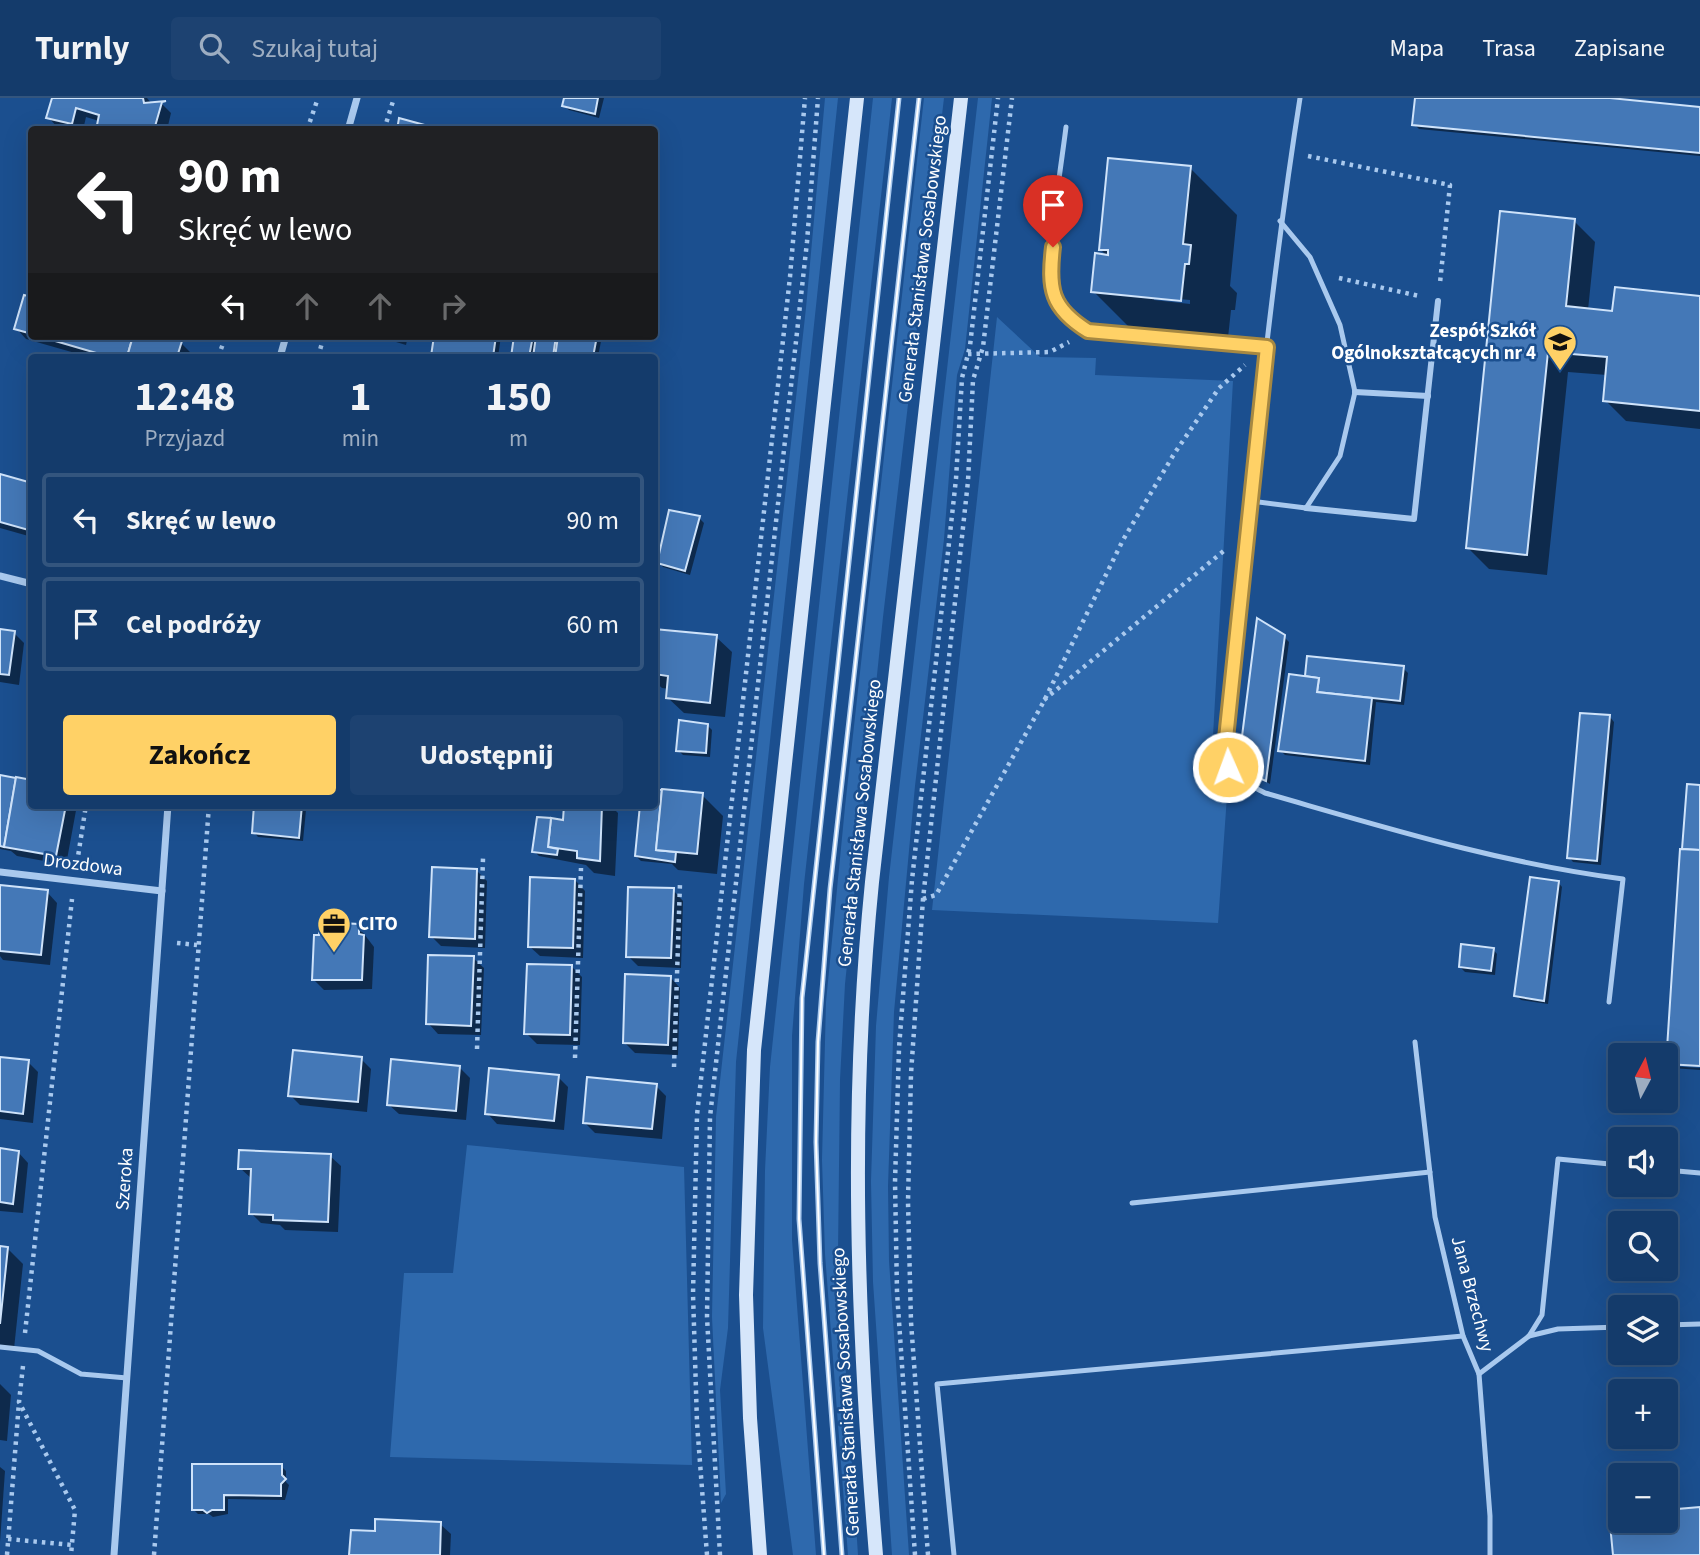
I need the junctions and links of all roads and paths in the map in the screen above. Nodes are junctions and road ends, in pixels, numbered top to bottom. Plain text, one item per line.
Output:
1 (318, 98) edge
2 (357, 98) edge
3 (394, 98) edge
4 (805, 98) edge
5 (818, 98) edge
6 (857, 98) edge
7 (899, 98) edge
8 (919, 98) edge
9 (961, 98) edge
10 (998, 98) edge
11 (1012, 98) edge
12 (1300, 98) edge
13 (308, 126) edge
14 (349, 126) edge
15 (385, 126) edge
16 (1066, 127) dead end
17 (1302, 155) dead end
18 (1280, 221) junction
19 (1336, 277) dead end
20 (1438, 301) junction
21 (1088, 331) junction
22 (1267, 347) junction
23 (968, 354) junction
24 (981, 355) junction
25 (1355, 392) junction
26 (1428, 396) junction
27 (1251, 501) junction
28 (1306, 508) junction
29 (1246, 534) junction
30 (0, 576) edge
31 (28, 583) edge
32 (1044, 701) junction
33 (85, 809) edge
34 (168, 809) edge
35 (209, 809) edge
36 (483, 859) dead end
37 (581, 868) dead end
38 (0, 872) edge
39 (74, 879) junction
40 (680, 883) dead end
41 (162, 891) junction
42 (72, 897) junction
43 (86, 898) dead end
44 (923, 899) junction
45 (158, 942) junction
46 (197, 945) junction
47 (1609, 1002) dead end
48 (1415, 1042) dead end
49 (477, 1049) dead end
50 (575, 1058) dead end
51 (674, 1067) dead end
52 (1608, 1164) edge
53 (1678, 1171) edge
54 (1430, 1172) junction
55 (1700, 1173) edge
56 (1132, 1203) dead end
57 (1700, 1324) edge
58 (1678, 1325) edge
59 (1608, 1327) edge
60 (1463, 1336) junction
61 (1529, 1336) junction
62 (0, 1348) edge
63 (24, 1349) junction
64 (1479, 1374) junction
65 (127, 1378) junction
66 (19, 1402) junction
67 (8, 1539) junction
68 (72, 1545) junction
69 (7, 1555) edge
70 (71, 1555) edge
71 (114, 1555) edge
72 (154, 1555) edge
73 (707, 1555) edge
74 (720, 1555) edge
75 (760, 1555) edge
76 (824, 1555) edge
77 (842, 1555) edge
78 (876, 1555) edge
79 (915, 1555) edge
80 (928, 1555) edge
81 (954, 1555) edge
82 (1490, 1555) edge

1 - 13 path
2 - 14 street
3 - 15 path
4 - 73 path
5 - 74 path
6 - 75 main road
7 - 76 lane
8 - 77 lane
9 - 78 main road, Generała Stanisława Sosabowskiego
10 - 23 path
11 - 24 path
12 - 18 lane
16 - 21 lane
17 - 20 path
18 - 22 lane
18 - 25 lane
19 - 20 path
20 - 26 street
21 - 22 lane
21 - 24 path
22 - 27 lane
22 - 32 path
23 - 24 path
23 - 79 path
24 - 44 path
25 - 26 street
25 - 28 lane
26 - 28 street
27 - 28 lane
27 - 29 lane
29 - 32 path
29 - 47 lane
30 - 31 street
32 - 44 path
33 - 39 path
34 - 41 street, Szeroka
35 - 46 path
36 - 49 path
37 - 50 path
38 - 39 street, Drozdowa
39 - 41 street, Drozdowa
39 - 42 path
40 - 51 path
41 - 45 street, Szeroka
42 - 43 path
42 - 63 path
44 - 80 path
45 - 46 path
45 - 65 street, Szeroka
46 - 72 path
48 - 54 lane, Jana Brzechwy
52 - 61 lane
53 - 55 lane
54 - 56 lane
54 - 60 lane, Jana Brzechwy
57 - 58 lane
59 - 61 lane
60 - 64 lane, Jana Brzechwy
60 - 81 lane
61 - 64 lane
62 - 63 lane
63 - 65 lane
63 - 66 path
64 - 82 lane, Jana Brzechwy
65 - 71 street, Szeroka
66 - 67 path
66 - 68 path
67 - 68 path
67 - 69 path
68 - 70 path

